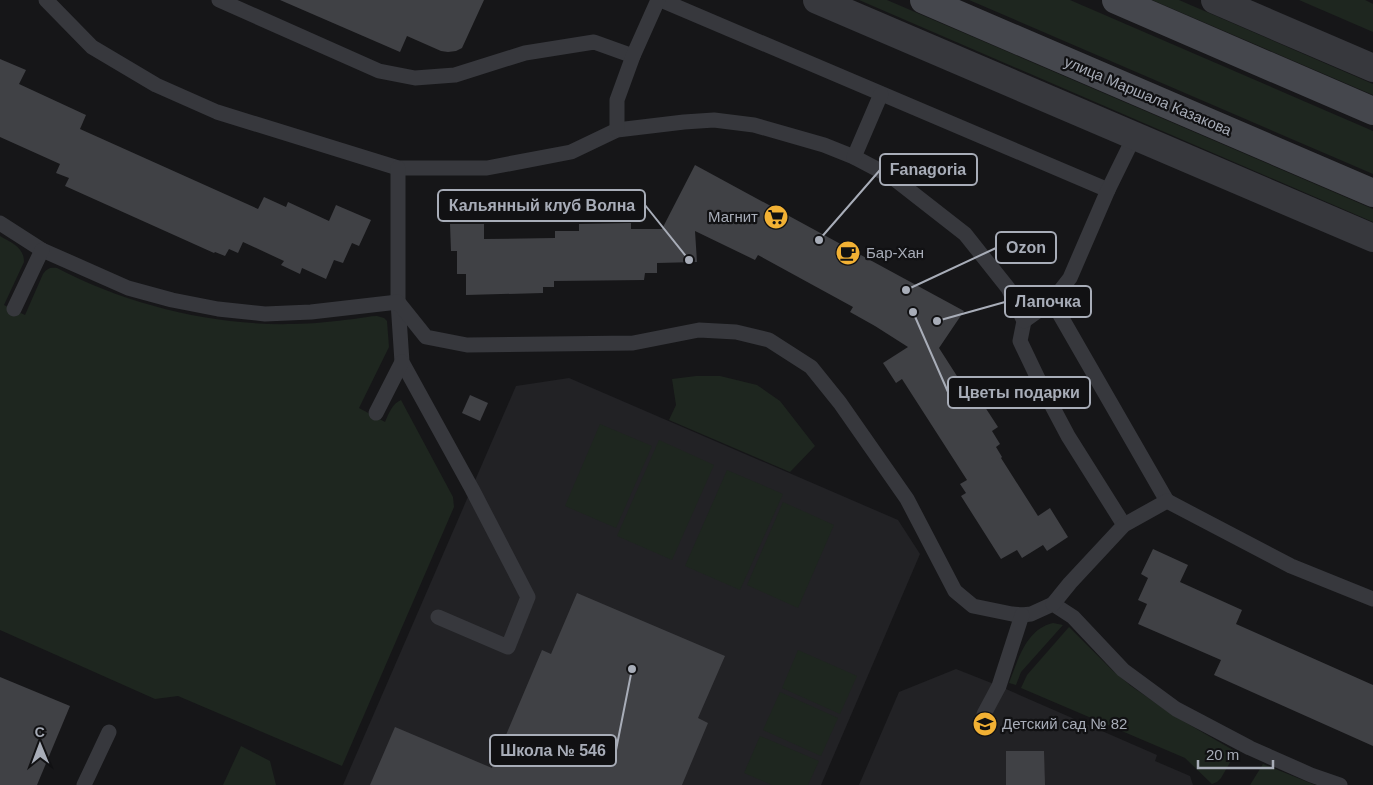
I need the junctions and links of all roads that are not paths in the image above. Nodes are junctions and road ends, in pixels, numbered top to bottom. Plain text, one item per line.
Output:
1 (46, 0) edge
2 (219, 0) edge
3 (660, 0) edge
4 (817, 0) edge
5 (924, 0) edge
6 (1116, 0) edge
7 (1215, 0) edge
8 (633, 56) junction
9 (1373, 68) edge
10 (881, 94) junction
11 (1373, 111) edge
12 (616, 130) junction
13 (1134, 137) junction
14 (854, 157) junction
15 (398, 168) junction
16 (1108, 190) junction
17 (1373, 193) edge
18 (0, 223) edge
19 (1373, 238) edge
20 (42, 250) junction
21 (1052, 301) junction
22 (398, 302) junction
23 (14, 309) dead end
24 (1024, 321) junction
25 (402, 362) junction
26 (376, 413) dead end
27 (1167, 501) junction
28 (1124, 525) junction
29 (1373, 599) edge
30 (1052, 604) junction
31 (1022, 615) junction
32 (438, 617) dead end
33 (985, 728) dead end
34 (108, 732) dead end
35 (84, 785) edge
36 (1340, 785) edge

1 - 15 lane
2 - 8 lane
3 - 8 lane
3 - 10 lane
4 - 13 street
5 - 17 main road, улица Маршала Казакова
6 - 11 main road
7 - 9 street
8 - 12 lane
10 - 14 lane
10 - 16 lane
12 - 14 lane
12 - 15 lane
13 - 16 lane
13 - 19 street
14 - 24 lane
15 - 22 lane
16 - 21 lane
18 - 20 lane
20 - 22 lane
20 - 23 lane
21 - 24 lane
21 - 27 lane
22 - 25 lane
22 - 31 lane
24 - 28 lane
25 - 26 lane
25 - 32 lane
27 - 28 lane
27 - 29 lane
28 - 30 lane
30 - 31 lane
30 - 36 lane
31 - 33 lane
34 - 35 lane

